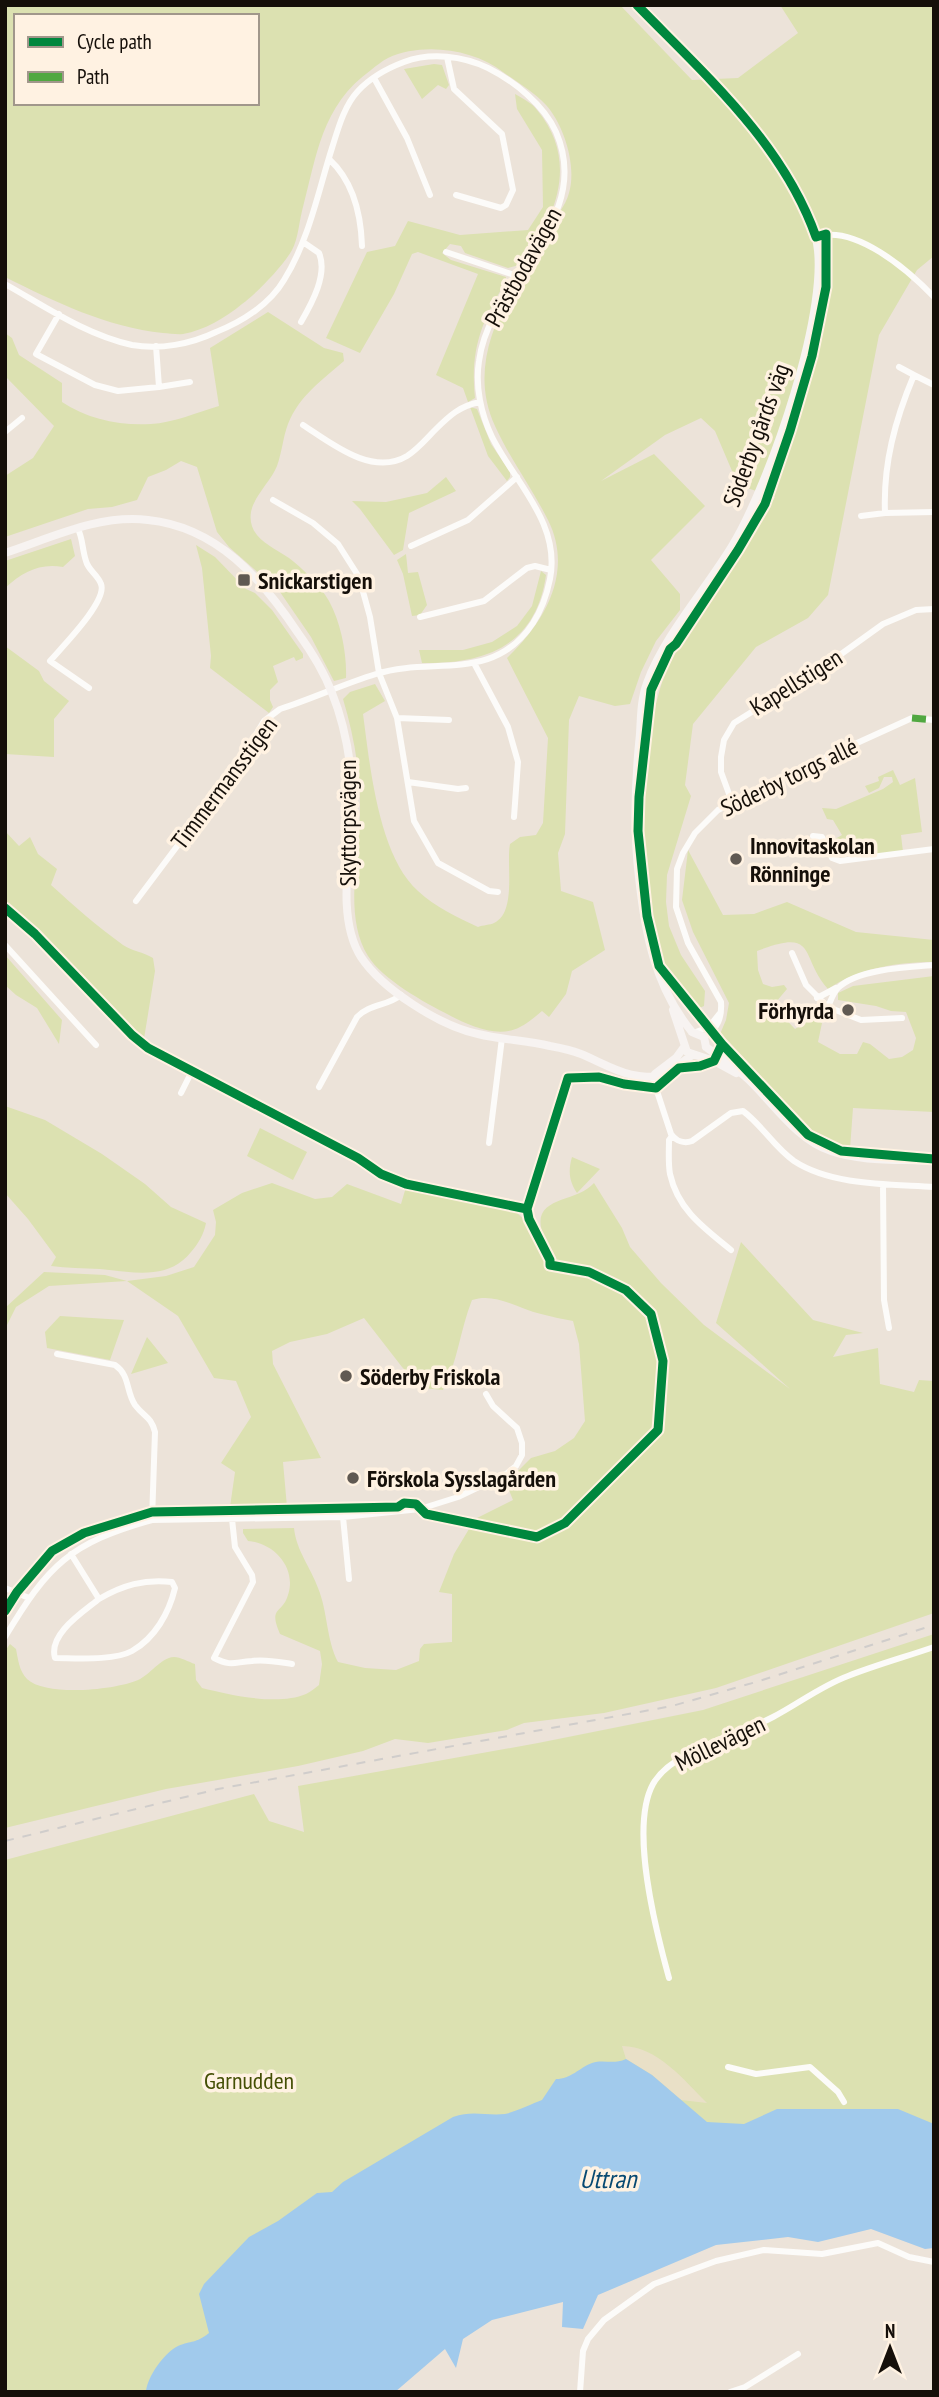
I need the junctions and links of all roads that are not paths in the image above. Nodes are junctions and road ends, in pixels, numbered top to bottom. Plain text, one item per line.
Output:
1 (637, 5) edge
2 (447, 57) junction
3 (373, 78) junction
4 (328, 159) junction
5 (430, 195) dead end
6 (456, 195) dead end
7 (816, 237) junction
8 (303, 242) junction
9 (362, 246) dead end
10 (446, 252) dead end
11 (517, 276) junction
12 (5, 284) edge
13 (934, 297) edge
14 (59, 314) junction
15 (301, 322) dead end
16 (156, 346) junction
17 (898, 367) dead end
18 (914, 375) junction
19 (190, 382) dead end
20 (934, 385) edge
21 (159, 387) junction
22 (481, 402) junction
23 (22, 418) dead end
24 (303, 425) dead end
25 (5, 432) edge
26 (517, 477) junction
27 (273, 500) dead end
28 (934, 512) edge
29 (885, 513) junction
30 (861, 516) dead end
31 (78, 528) junction
32 (411, 546) dead end
33 (5, 553) edge
34 (551, 570) junction
35 (934, 610) edge
36 (420, 617) dead end
37 (474, 663) junction
38 (379, 673) junction
39 (89, 688) dead end
40 (332, 691) junction
41 (397, 718) junction
42 (449, 720) dead end
43 (934, 720) edge
44 (408, 782) junction
45 (466, 788) dead end
46 (732, 802) junction
47 (514, 817) dead end
48 (813, 836) dead end
49 (934, 849) edge
50 (498, 892) dead end
51 (136, 901) dead end
52 (5, 945) edge
53 (792, 953) dead end
54 (934, 965) edge
55 (840, 986) junction
56 (667, 994) junction
57 (401, 995) junction
58 (817, 998) junction
59 (828, 1007) junction
60 (902, 1017) dead end
61 (698, 1034) junction
62 (502, 1038) junction
63 (96, 1045) dead end
64 (684, 1045) junction
65 (706, 1047) junction
66 (695, 1055) junction
67 (192, 1071) dead end
68 (652, 1076) junction
69 (750, 1080) junction
70 (319, 1087) dead end
71 (181, 1093) dead end
72 (672, 1136) junction
73 (489, 1143) dead end
74 (934, 1161) edge
75 (883, 1184) junction
76 (934, 1187) edge
77 (731, 1250) dead end
78 (889, 1328) dead end
79 (57, 1354) dead end
80 (486, 1394) dead end
81 (343, 1517) junction
82 (152, 1520) junction
83 (232, 1520) junction
84 (71, 1554) junction
85 (349, 1579) dead end
86 (5, 1588) edge
87 (29, 1598) junction
88 (99, 1599) junction
89 (5, 1637) edge
90 (934, 1647) edge
91 (292, 1664) dead end
92 (669, 1978) dead end
93 (728, 2067) dead end
94 (844, 2102) dead end
95 (934, 2262) edge
96 (798, 2354) dead end
97 (747, 2390) edge
98 (580, 2392) edge
99 (730, 2392) edge

1 - 7 main road, Söderby gårds väg
2 - 3 street, Prästbodavägen
2 - 6 street
2 - 11 street, Prästbodavägen
3 - 4 street, Prästbodavägen
3 - 5 street
4 - 8 street, Prästbodavägen
4 - 9 street
7 - 13 street
7 - 56 main road, Söderby gårds väg
8 - 15 street
8 - 16 street, Prästbodavägen
10 - 11 street
11 - 22 street, Prästbodavägen
12 - 14 street, Prästbodavägen
14 - 16 street, Prästbodavägen
14 - 21 street
16 - 21 street
17 - 18 street
18 - 20 street
18 - 29 street
19 - 21 street
22 - 24 street
22 - 26 street, Prästbodavägen
23 - 25 street
26 - 32 street
26 - 34 street, Prästbodavägen
27 - 38 street
28 - 29 street
29 - 30 street
31 - 33 main road, Skyttorpsvägen
31 - 39 street
31 - 40 main road, Skyttorpsvägen
34 - 36 street
34 - 37 street, Prästbodavägen
35 - 46 street, Kapellstigen
37 - 38 street, Prästbodavägen
37 - 47 street
38 - 40 street, Prästbodavägen
38 - 41 street
40 - 51 street, Timmermansstigen
40 - 57 main road, Skyttorpsvägen
41 - 42 street
41 - 44 street
43 - 46 street, Söderby torgs allé
44 - 45 street
44 - 50 street
46 - 61 street, Söderby torgs allé
48 - 49 street
52 - 63 street
53 - 58 street
54 - 55 street
55 - 58 street
55 - 59 street
56 - 61 main road, Söderby gårds väg
56 - 64 main road, Söderby gårds väg
57 - 62 main road, Skyttorpsvägen
57 - 70 street
58 - 59 street
59 - 60 street
61 - 64 main road
61 - 65 main road
62 - 68 main road, Skyttorpsvägen
62 - 73 street
64 - 66 main road
64 - 68 main road
65 - 66 main road
65 - 69 main road
66 - 68 main road
66 - 69 main road
67 - 71 street
68 - 72 street
69 - 74 main road
72 - 75 street
72 - 77 street
75 - 76 street
75 - 78 street
79 - 82 street
80 - 81 street
81 - 83 street
81 - 85 street
82 - 83 street
82 - 84 street
83 - 91 street
84 - 87 street
84 - 88 street
86 - 87 street
87 - 89 street
88 - 88 street
90 - 92 street, Möllevägen
93 - 94 street
95 - 98 street
96 - 97 street
97 - 99 street

